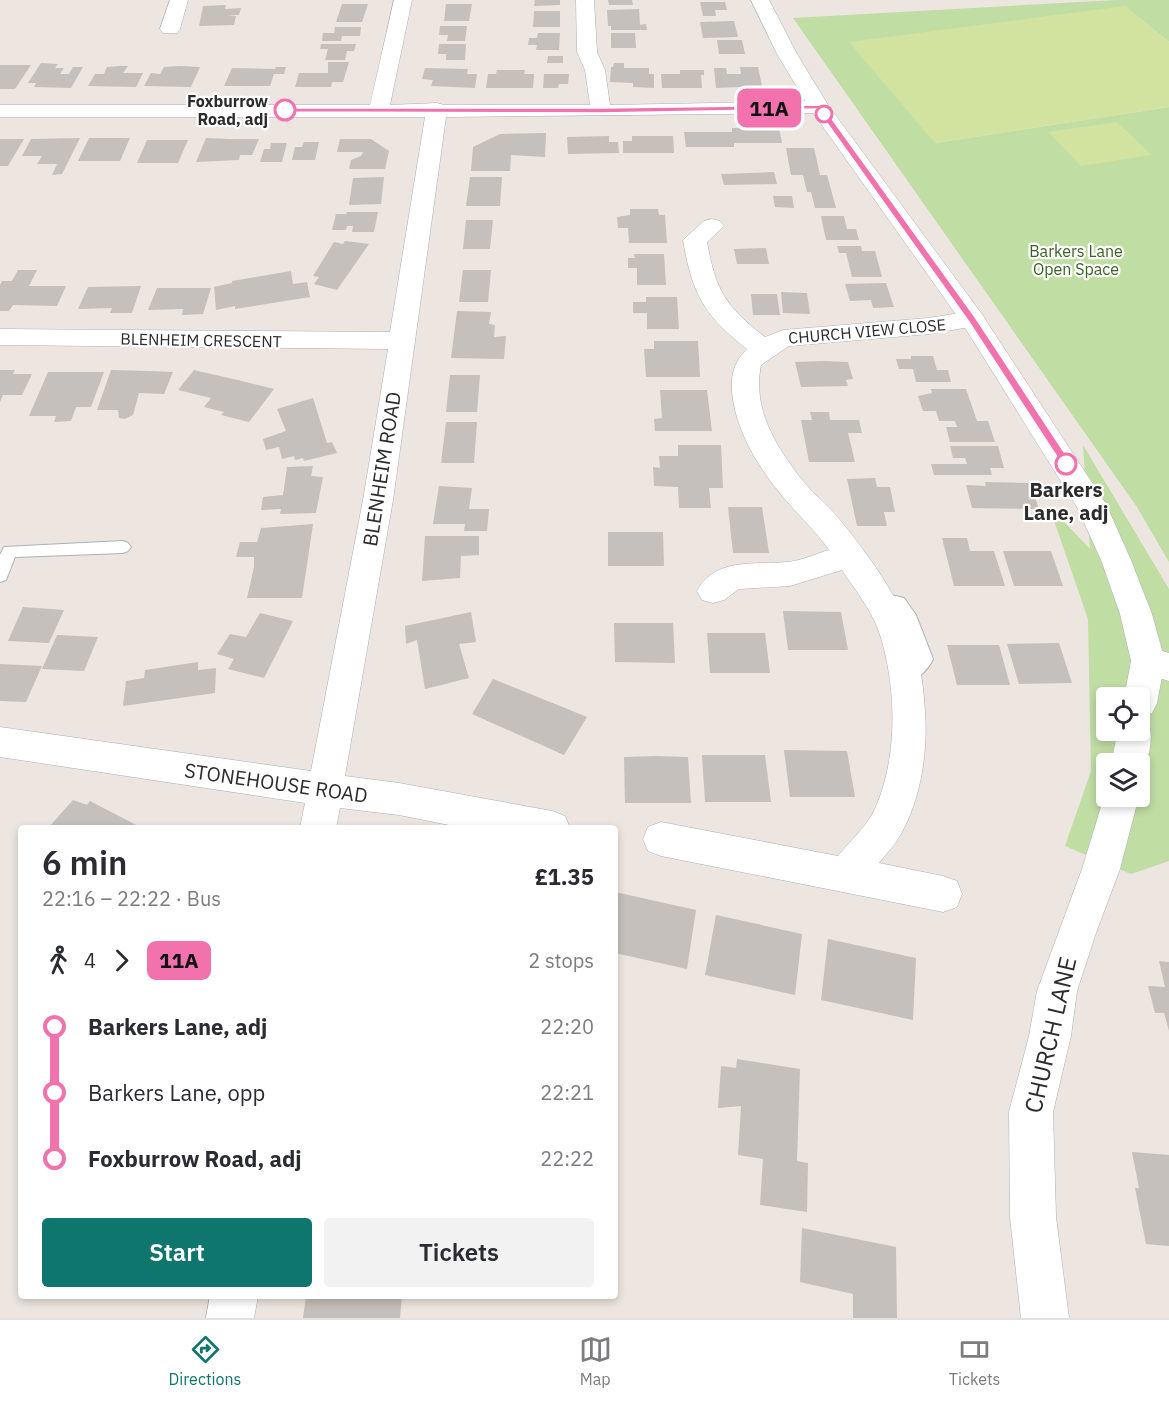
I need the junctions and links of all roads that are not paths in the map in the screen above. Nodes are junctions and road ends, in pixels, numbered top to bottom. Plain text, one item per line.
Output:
1 (179, 0) edge
2 (402, 0) edge
3 (585, 0) edge
4 (760, 0) edge
5 (170, 29) dead end
6 (819, 107) junction
7 (379, 109) junction
8 (437, 109) junction
9 (0, 111) edge
10 (601, 111) junction
11 (712, 226) dead end
12 (972, 320) junction
13 (0, 337) edge
14 (403, 341) junction
15 (764, 349) junction
16 (123, 547) dead end
17 (850, 556) junction
18 (0, 576) edge
19 (713, 591) dead end
20 (1158, 664) edge
21 (1147, 687) edge
22 (0, 742) edge
23 (325, 789) junction
24 (1118, 807) edge
25 (319, 825) edge
26 (536, 825) edge
27 (661, 839) dead end
28 (847, 874) junction
29 (943, 894) dead end
30 (233, 1299) edge
31 (230, 1318) edge
32 (1046, 1318) edge

1 - 5 street
2 - 7 street
3 - 10 street
4 - 6 street
6 - 10 street
6 - 12 street
7 - 8 street
7 - 9 street
8 - 10 street
8 - 14 street, BLENHEIM ROAD
11 - 15 street, CHURCH VIEW CLOSE
12 - 15 street, CHURCH VIEW CLOSE
12 - 20 street
13 - 14 street, BLENHEIM CRESCENT
14 - 23 street, BLENHEIM ROAD
15 - 17 street, CHURCH VIEW CLOSE
16 - 18 lane
17 - 19 street
17 - 28 street, CHURCH VIEW CLOSE
20 - 21 street
22 - 23 street, STONEHOUSE ROAD
23 - 25 street, BLENHEIM ROAD
23 - 26 street, STONEHOUSE ROAD
24 - 32 street, CHURCH LANE
27 - 28 street
28 - 29 street
30 - 31 street

